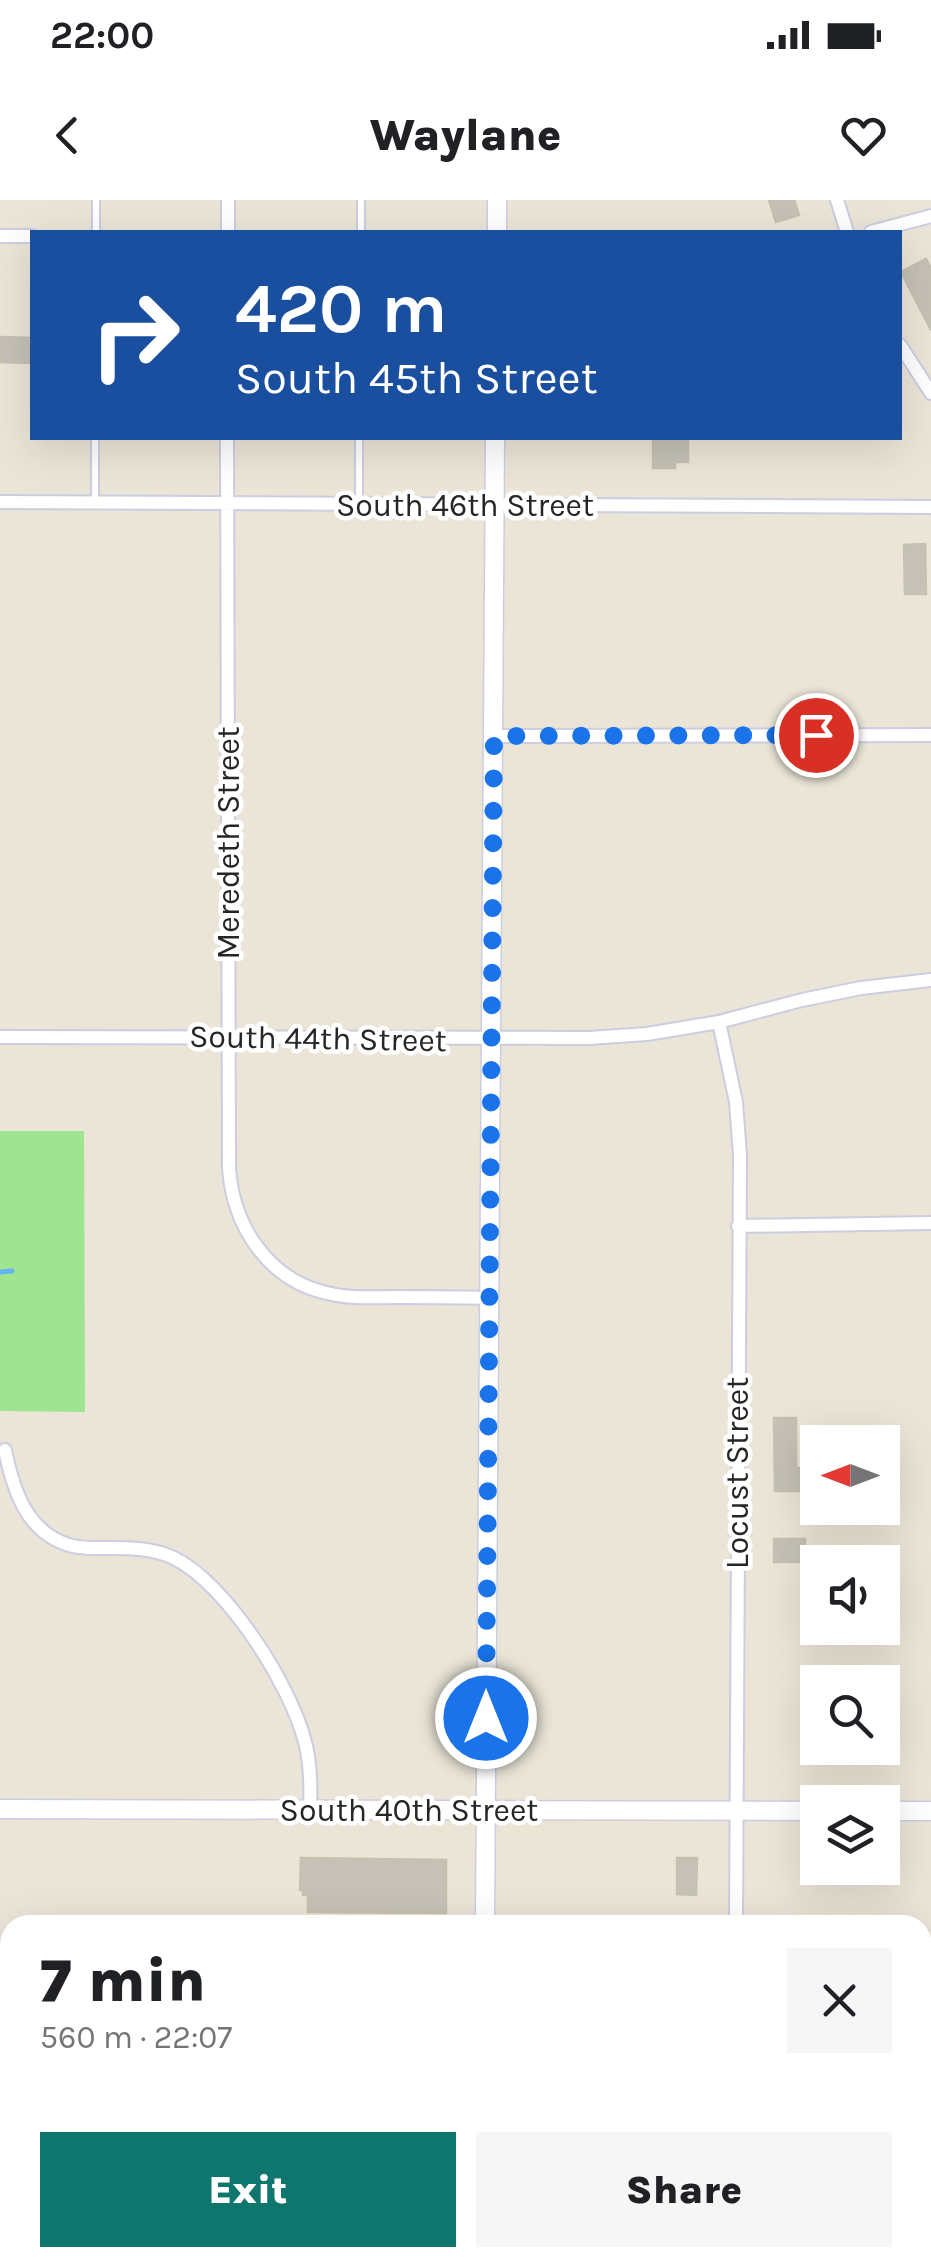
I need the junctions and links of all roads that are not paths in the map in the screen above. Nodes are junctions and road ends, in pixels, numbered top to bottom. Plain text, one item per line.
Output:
1 (96, 200) edge
2 (228, 200) edge
3 (361, 200) edge
4 (497, 200) edge
5 (837, 200) edge
6 (931, 216) edge
7 (96, 230) edge
8 (228, 230) edge
9 (360, 230) edge
10 (497, 230) edge
11 (846, 230) edge
12 (878, 230) edge
13 (0, 236) edge
14 (30, 236) edge
15 (902, 347) edge
16 (931, 393) edge
17 (95, 440) edge
18 (227, 440) edge
19 (360, 440) edge
20 (496, 440) edge
21 (0, 502) edge
22 (95, 502) junction
23 (226, 503) junction
24 (359, 504) junction
25 (495, 505) junction
26 (931, 508) edge
27 (931, 734) edge
28 (494, 736) junction
29 (931, 980) edge
30 (719, 1022) junction
31 (228, 1036) junction
32 (0, 1037) edge
33 (492, 1039) junction
34 (931, 1223) edge
35 (738, 1226) junction
36 (490, 1298) junction
37 (4, 1450) dead end
38 (0, 1809) edge
39 (310, 1810) junction
40 (736, 1810) junction
41 (486, 1811) junction
42 (800, 1811) edge
43 (900, 1811) edge
44 (931, 1811) edge
45 (485, 1915) edge
46 (736, 1915) edge

1 - 7 lane
2 - 8 street
3 - 9 lane
4 - 10 main road
5 - 11 street
6 - 12 street
13 - 14 street
15 - 16 street
17 - 22 lane
18 - 23 street, Meredeth Street
19 - 24 lane
20 - 25 main road
21 - 22 street, South 46th Street
22 - 23 street, South 46th Street
23 - 24 street, South 46th Street
23 - 31 street, Meredeth Street
24 - 25 street, South 46th Street
25 - 26 street, South 46th Street
25 - 28 main road
27 - 28 street
28 - 33 main road
29 - 30 street, South 44th Street
30 - 33 street, South 44th Street
30 - 35 street, Locust Street
31 - 32 street, South 44th Street
31 - 33 street, South 44th Street
31 - 36 street, Meredeth Street
33 - 36 main road
34 - 35 street
35 - 40 street, Locust Street
36 - 41 main road
37 - 39 street
38 - 39 main road, South 40th Street
39 - 41 main road, South 40th Street
40 - 41 main road, South 40th Street
40 - 42 main road, South 40th Street
40 - 46 street, Locust Street
41 - 45 main road
43 - 44 main road

